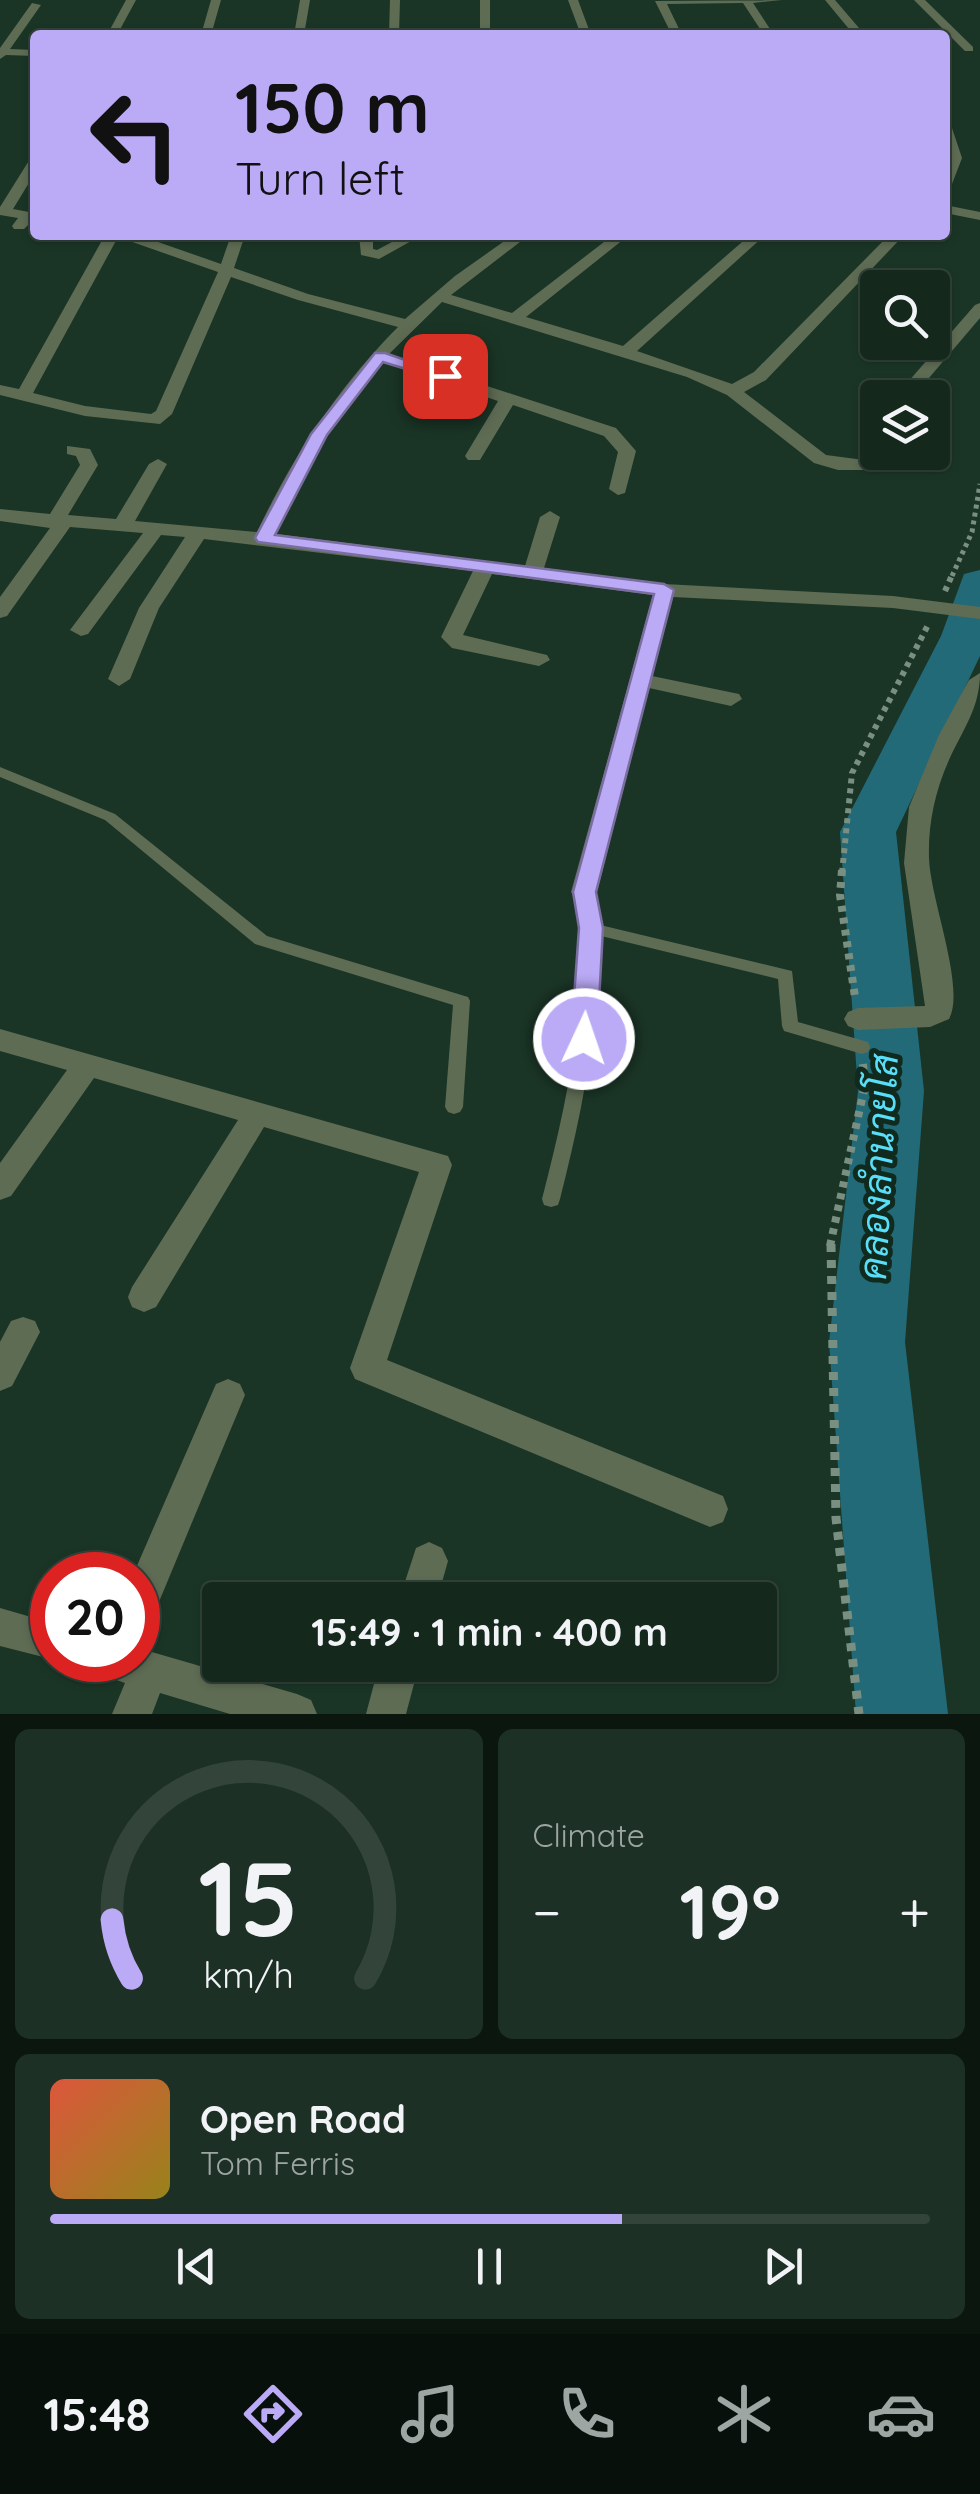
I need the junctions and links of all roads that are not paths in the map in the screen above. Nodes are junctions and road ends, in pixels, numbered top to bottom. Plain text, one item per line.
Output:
1 (131, 0) edge
2 (216, 0) edge
3 (305, 0) edge
4 (395, 0) edge
5 (484, 0) edge
6 (574, 0) edge
7 (660, 0) edge
8 (746, 0) edge
9 (777, 0) edge
10 (830, 0) edge
11 (918, 0) edge
12 (36, 5) dead end
13 (115, 30) edge
14 (207, 30) edge
15 (300, 30) edge
16 (394, 30) edge
17 (485, 30) edge
18 (584, 30) edge
19 (675, 30) edge
20 (765, 30) edge
21 (856, 30) edge
22 (949, 30) edge
23 (950, 31) edge
24 (972, 52) edge
25 (30, 53) edge
26 (1, 54) edge
27 (950, 140) edge
28 (30, 169) edge
29 (950, 172) edge
30 (0, 183) edge
31 (20, 184) junction
32 (950, 209) edge
33 (2, 210) edge
34 (980, 216) edge
35 (24, 225) edge
36 (109, 240) edge
37 (142, 240) edge
38 (174, 240) edge
39 (236, 240) edge
40 (366, 240) edge
41 (406, 240) edge
42 (515, 240) edge
43 (616, 240) edge
44 (752, 240) edge
45 (891, 240) edge
46 (229, 264) junction
47 (439, 296) junction
48 (980, 308) edge
49 (425, 310) junction
50 (515, 318) junction
51 (410, 325) junction
52 (626, 352) junction
53 (380, 356) junction
54 (918, 380) edge
55 (0, 390) edge
56 (733, 392) junction
57 (24, 395) junction
58 (509, 397) junction
59 (73, 450) dead end
60 (474, 456) dead end
61 (158, 464) dead end
62 (860, 466) edge
63 (618, 490) dead end
64 (0, 516) edge
65 (550, 517) dead end
66 (58, 523) junction
67 (120, 528) junction
68 (155, 530) junction
69 (198, 532) junction
70 (264, 538) junction
71 (485, 566) junction
72 (533, 573) junction
73 (664, 590) junction
74 (0, 612) edge
75 (980, 613) edge
76 (81, 630) dead end
77 (539, 660) dead end
78 (119, 679) dead end
79 (640, 680) junction
80 (980, 680) edge
81 (731, 700) dead end
82 (0, 772) edge
83 (584, 892) joint
84 (591, 928) junction
85 (861, 1018) road end
86 (0, 1040) edge
87 (862, 1048) road end
88 (87, 1065) junction
89 (454, 1107) dead end
90 (256, 1114) junction
91 (0, 1187) edge
92 (550, 1199) dead end
93 (144, 1297) dead end
94 (23, 1332) dead end
95 (0, 1375) edge
96 (228, 1396) dead end
97 (710, 1510) dead end
98 (160, 1556) edge
99 (429, 1560) dead end
100 (423, 1582) edge
101 (0, 1627) edge
102 (30, 1636) edge
103 (160, 1674) edge
104 (126, 1682) edge
105 (395, 1682) edge
106 (132, 1714) edge
107 (297, 1714) edge
108 (386, 1714) edge

1 - 13 street
2 - 14 street
3 - 15 street
4 - 16 street
5 - 17 street
6 - 18 street
7 - 8 street
7 - 19 street
8 - 9 street
8 - 20 street
10 - 21 street
11 - 22 street
12 - 26 street
23 - 24 street
25 - 26 street
27 - 29 street
28 - 31 street
30 - 31 street
31 - 33 street
32 - 34 street
33 - 35 street
36 - 57 street
37 - 46 street
38 - 46 street
39 - 46 street
40 - 41 street
42 - 47 street
43 - 50 street
44 - 52 street
45 - 56 street
46 - 49 street
46 - 51 street
46 - 57 street
47 - 49 street
47 - 50 street
48 - 54 street
49 - 51 street
50 - 52 street
51 - 53 street
52 - 56 street
53 - 58 street
53 - 70 street
55 - 57 street
56 - 62 street
58 - 60 street
58 - 63 street
59 - 66 street
61 - 67 street
64 - 66 street
65 - 72 street
66 - 67 street
66 - 74 street
67 - 68 street
68 - 69 street
68 - 76 street
69 - 70 street
69 - 78 street
70 - 71 street
71 - 72 street
71 - 77 street
72 - 73 street
73 - 75 street
73 - 79 street
79 - 81 street
79 - 83 street
80 - 85 street
82 - 89 lane
83 - 84 lane
84 - 87 lane
84 - 92 lane
86 - 88 street
88 - 90 street
88 - 91 street
90 - 93 street
90 - 97 street
94 - 95 street
96 - 98 street
99 - 100 street
101 - 102 street
103 - 107 street
104 - 106 street
105 - 108 street

